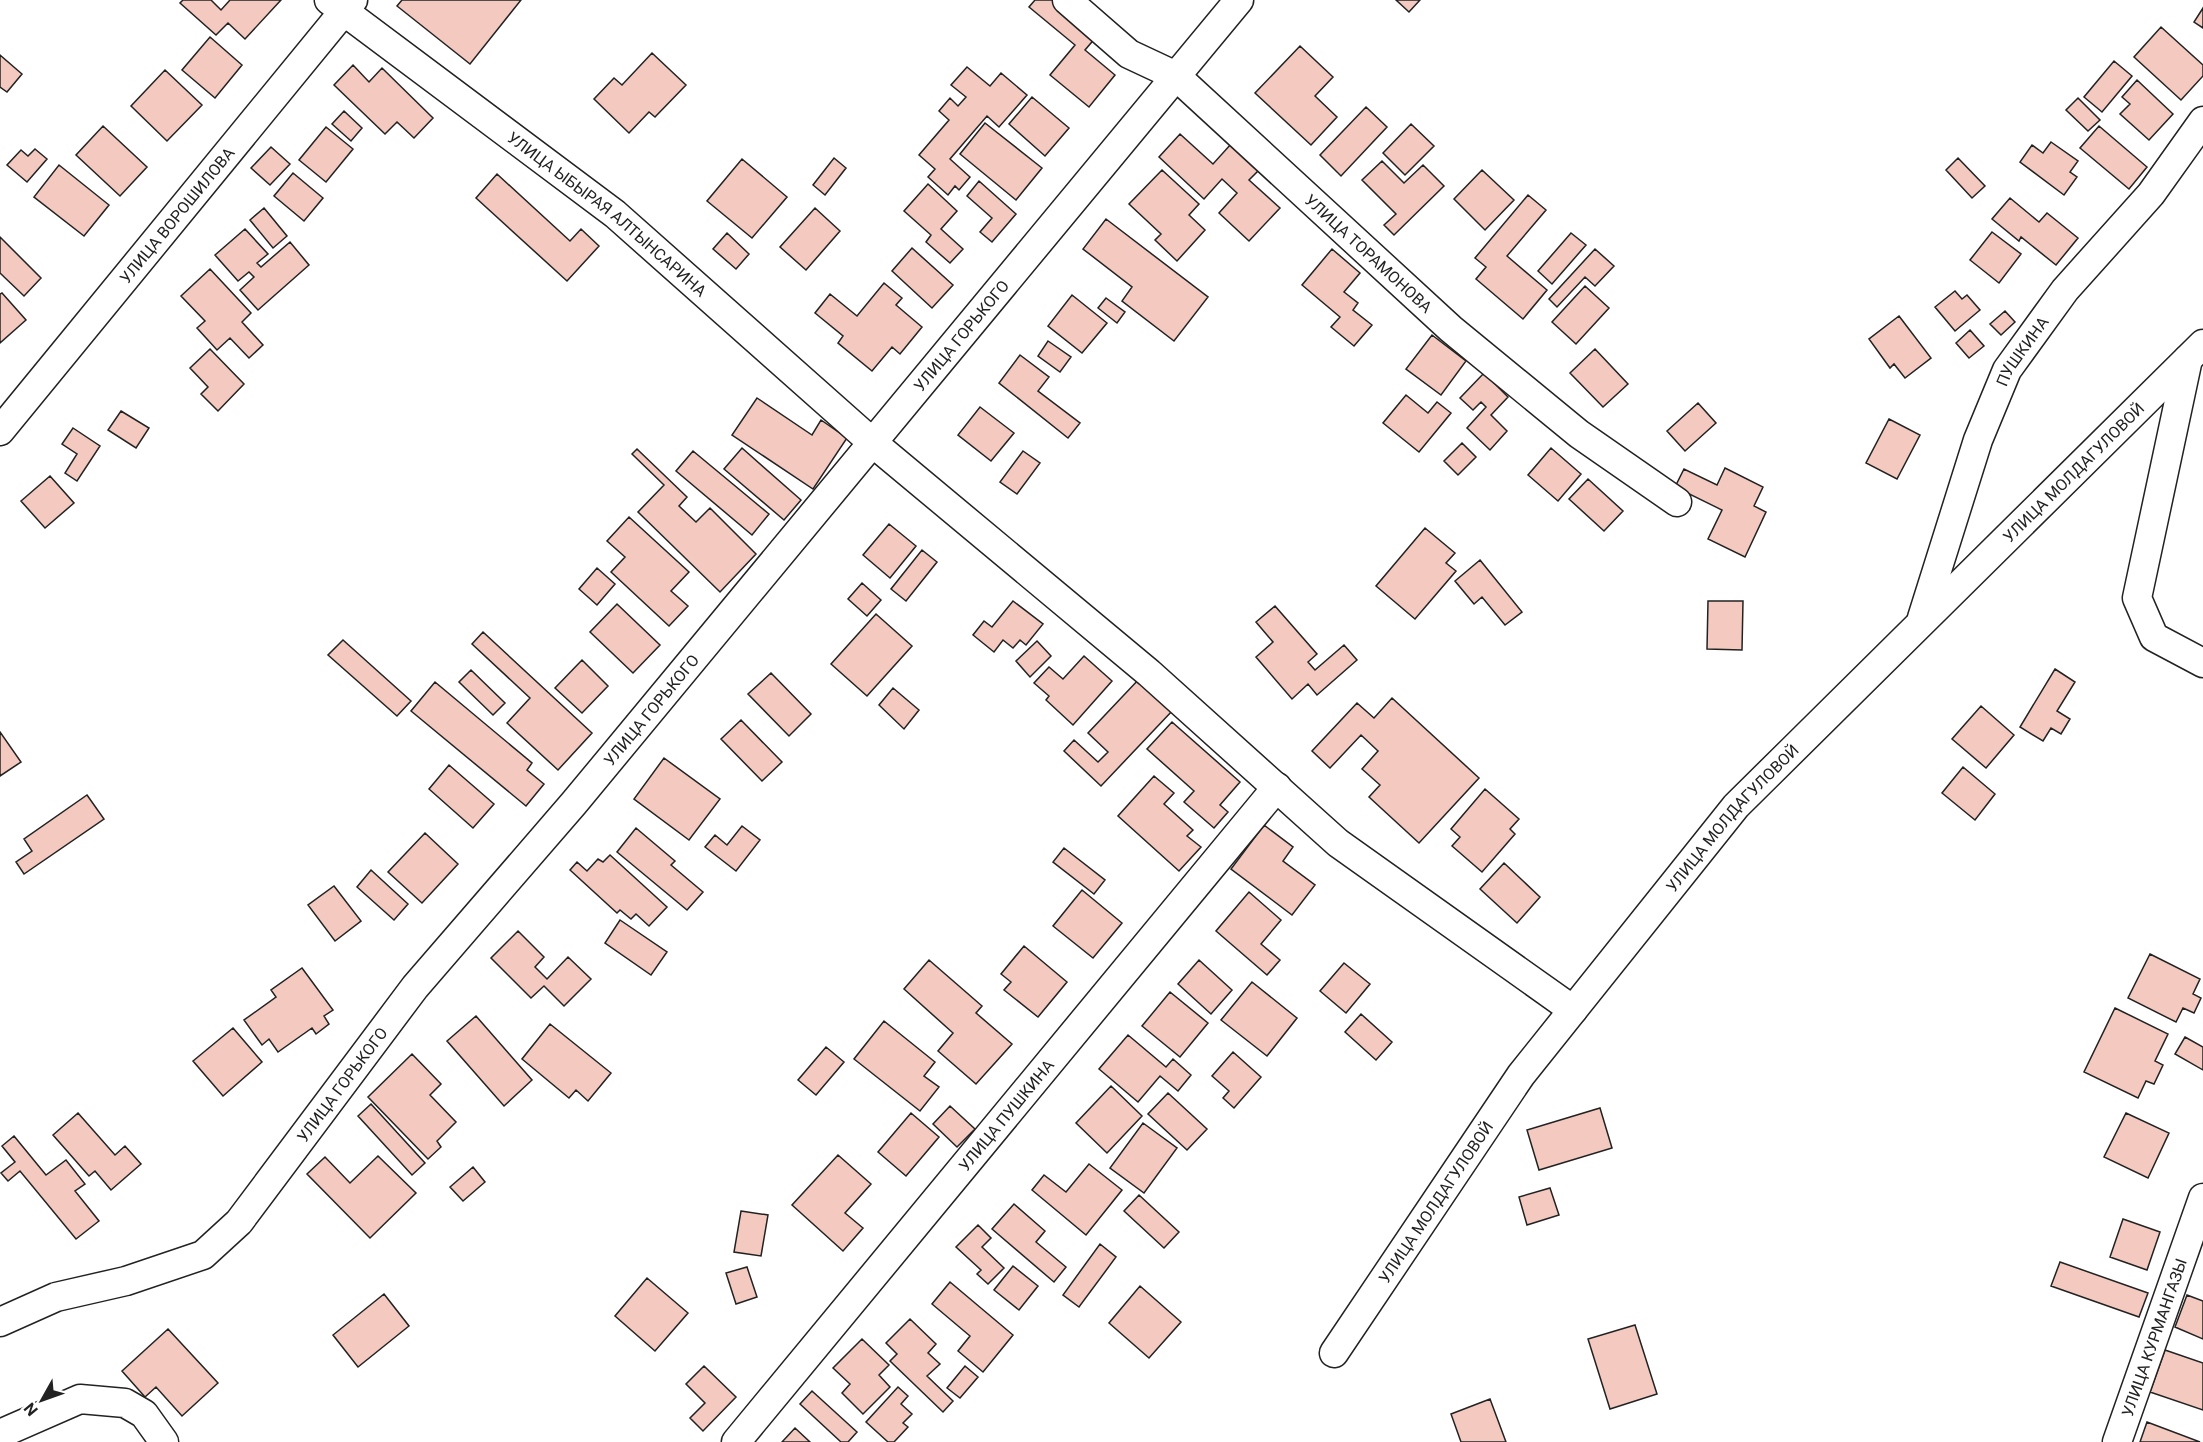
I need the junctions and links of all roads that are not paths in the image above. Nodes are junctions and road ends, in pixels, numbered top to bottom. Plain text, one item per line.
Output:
1 (1067, 0) edge
2 (1239, 0) edge
3 (342, 4) edge
4 (1176, 76) junction
5 (2203, 121) edge
6 (2195, 352) edge
7 (0, 431) edge
8 (873, 443) junction
9 (1677, 502) dead end
10 (1921, 623) junction
11 (2203, 663) edge
12 (1276, 787) junction
13 (1573, 1010) junction
14 (2203, 1198) edge
15 (0, 1322) edge
16 (1334, 1353) dead end
17 (0, 1434) edge
18 (164, 1442) edge
19 (736, 1442) edge
20 (2117, 1442) edge

1 - 4 street, УЛИЦА ТОРАМОНОВА
2 - 4 street, УЛИЦА ГОРЬКОГО
3 - 7 street, УЛИЦА ВОРОШИЛОВА
3 - 8 street, УЛИЦА ЫБЫРАЯ АЛТЫНСАРИНА
4 - 8 street, УЛИЦА ГОРЬКОГО
4 - 9 street, УЛИЦА ТОРАМОНОВА
5 - 10 street, ПУШКИНА
6 - 10 street, УЛИЦА МОЛДАГУЛОВОЙ
6 - 11 street
8 - 12 street, УЛИЦА ЫБЫРАЯ АЛТЫНСАРИНА
8 - 15 street, УЛИЦА ГОРЬКОГО
10 - 13 street, УЛИЦА МОЛДАГУЛОВОЙ
12 - 13 street, УЛИЦА ЫБЫРАЯ АЛТЫНСАРИНА
12 - 19 street, УЛИЦА ПУШКИНА
13 - 16 street, УЛИЦА МОЛДАГУЛОВОЙ
14 - 20 street, УЛИЦА КУРМАНГАЗЫ
17 - 18 street

